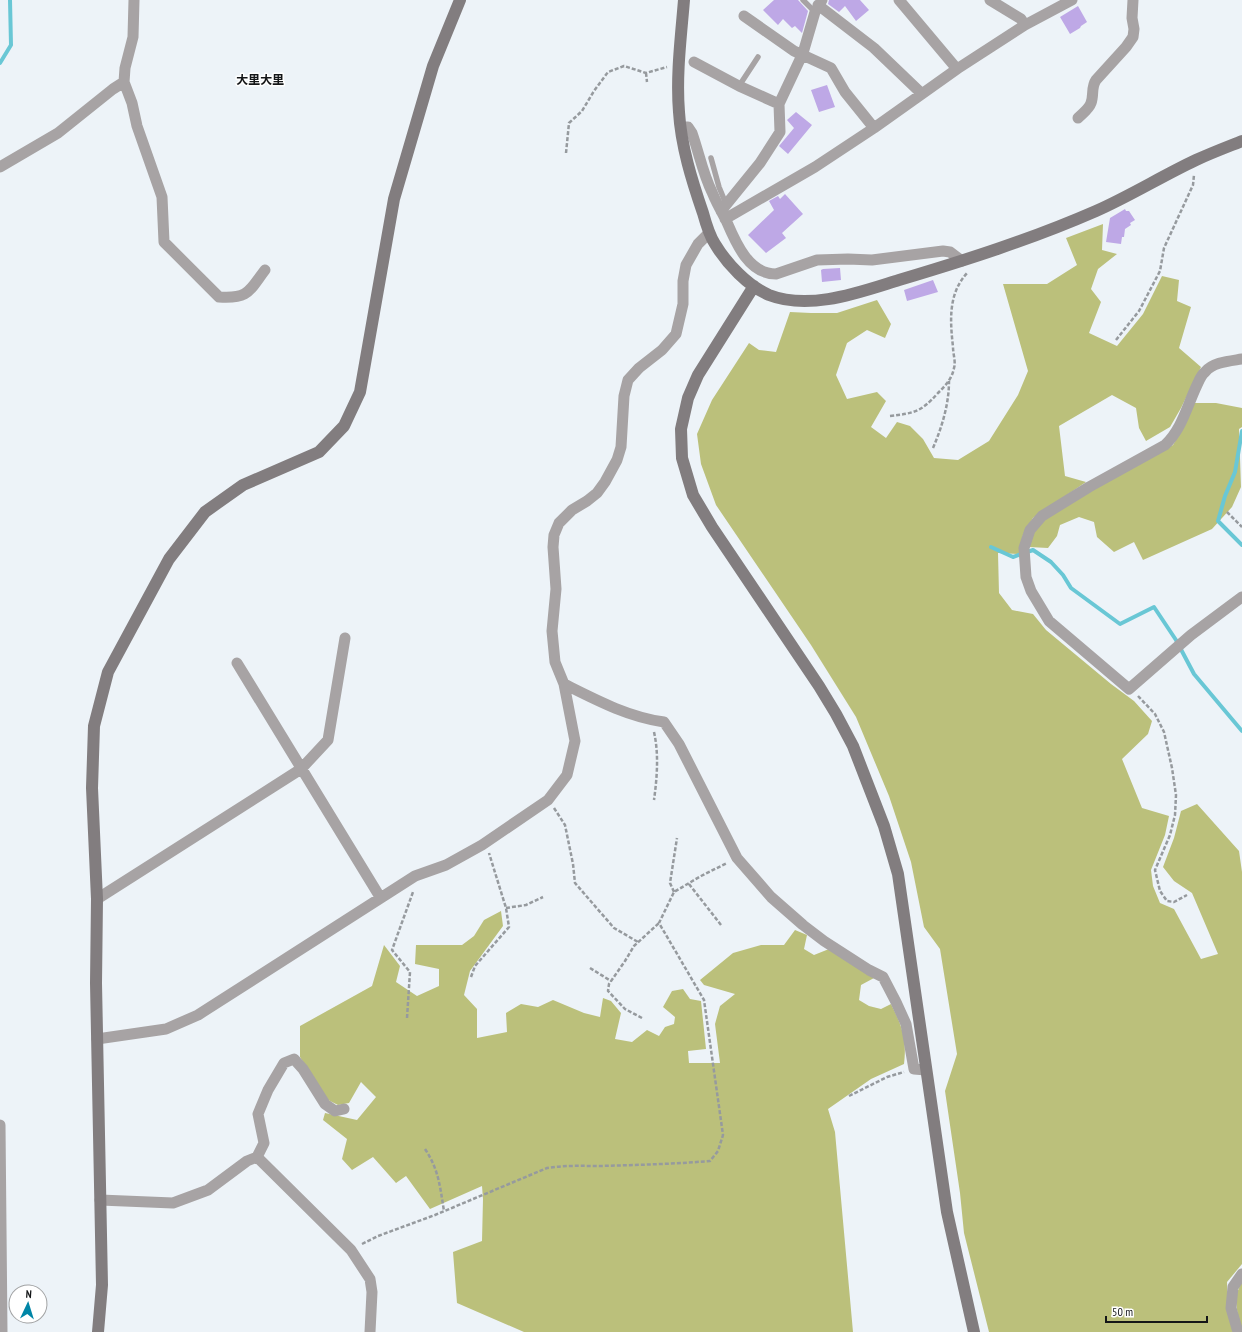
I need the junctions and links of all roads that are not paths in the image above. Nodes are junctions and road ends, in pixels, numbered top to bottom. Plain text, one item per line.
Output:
1 (134, 0) edge
2 (460, 0) edge
3 (684, 0) edge
4 (803, 0) edge
5 (899, 0) edge
6 (990, 0) edge
7 (1072, 0) edge
8 (1133, 0) edge
9 (1054, 4) edge
10 (818, 6) edge
11 (744, 16) dead end
12 (1026, 25) junction
13 (802, 53) junction
14 (758, 57) dead end
15 (694, 62) dead end
16 (957, 69) junction
17 (124, 82) junction
18 (739, 86) junction
19 (921, 93) junction
20 (779, 104) junction
21 (1078, 118) dead end
22 (681, 127) junction
23 (874, 128) junction
24 (1242, 141) edge
25 (712, 158) dead end
26 (0, 167) edge
27 (724, 211) junction
28 (709, 233) junction
29 (964, 260) junction
30 (265, 270) dead end
31 (754, 286) junction
32 (1242, 359) edge
33 (1242, 597) edge
34 (345, 638) dead end
35 (237, 663) dead end
36 (564, 684) junction
37 (302, 769) junction
38 (380, 898) junction
39 (97, 899) junction
40 (97, 1039) junction
41 (926, 1070) junction
42 (344, 1109) dead end
43 (0, 1125) edge
44 (257, 1157) junction
45 (100, 1200) junction
46 (1242, 1274) edge
47 (2, 1332) edge
48 (98, 1332) edge
49 (370, 1332) edge
50 (974, 1332) edge
51 (1238, 1332) edge

1 - 17 street
2 - 39 street
3 - 22 street
4 - 10 lane
5 - 16 street
6 - 12 street
7 - 9 street
8 - 21 street
9 - 12 street
10 - 13 street
10 - 19 street
11 - 13 street
12 - 16 street
13 - 20 street
13 - 23 street
14 - 18 lane
15 - 18 street
16 - 19 street
17 - 26 street
17 - 30 street
18 - 20 street
19 - 23 street
20 - 27 street
22 - 27 street
22 - 28 street
23 - 27 street
24 - 29 street
25 - 27 lane
27 - 29 street
28 - 31 street
28 - 36 street
29 - 31 street
31 - 41 street
32 - 33 street
34 - 37 street
35 - 37 street
36 - 38 street
36 - 41 street
37 - 38 street
37 - 39 street
38 - 40 street
39 - 40 street
40 - 45 street
41 - 50 street
42 - 44 street
43 - 47 street
44 - 45 street
44 - 49 street
45 - 48 street
46 - 51 street

